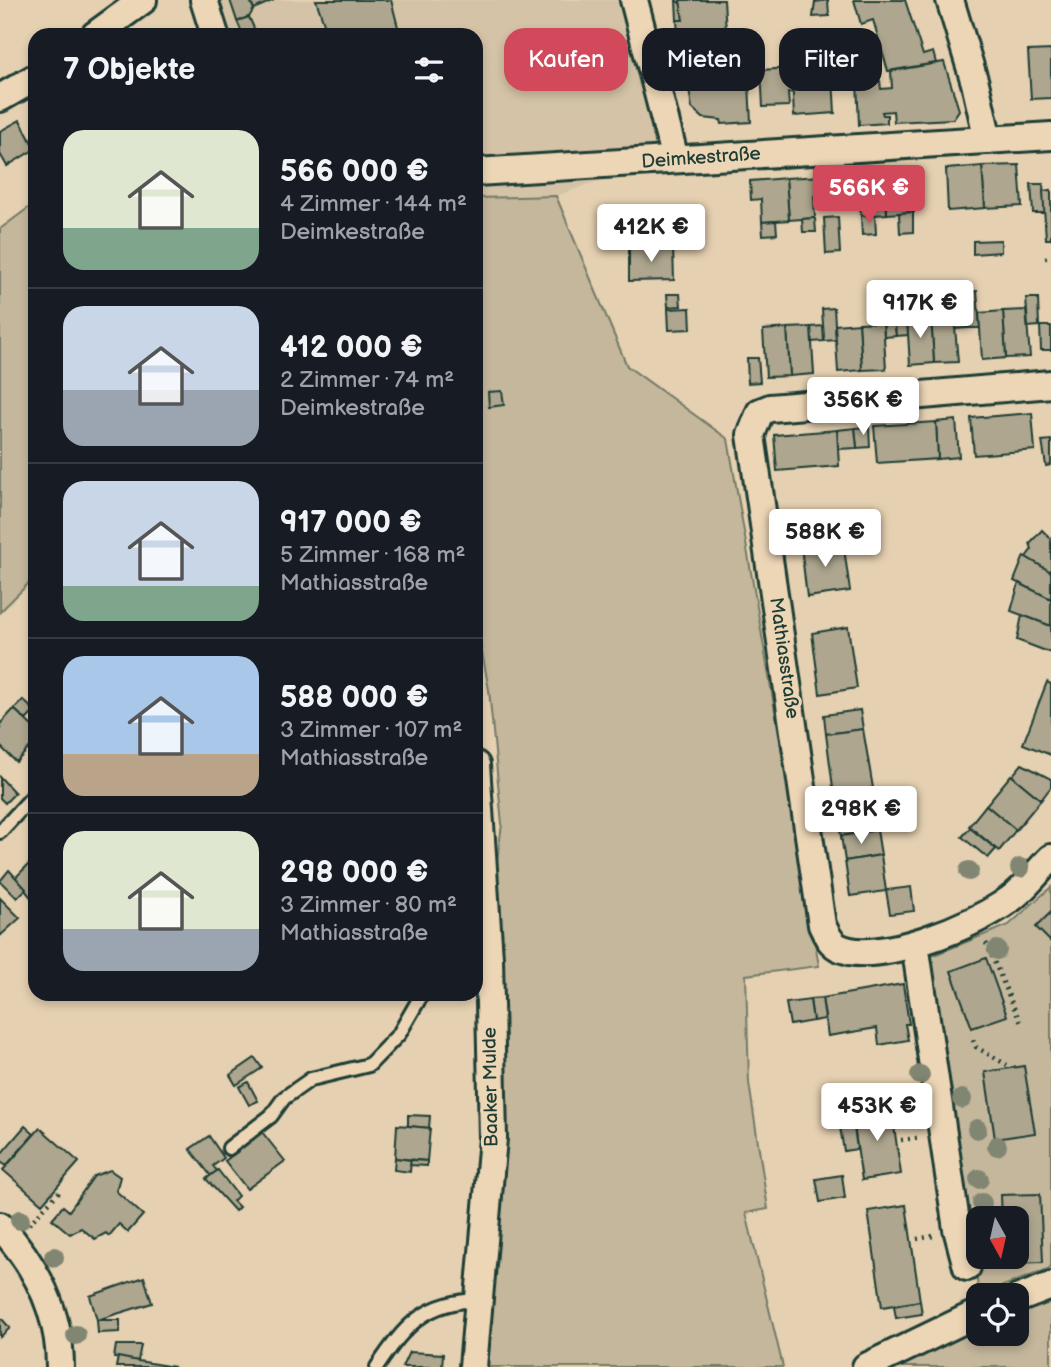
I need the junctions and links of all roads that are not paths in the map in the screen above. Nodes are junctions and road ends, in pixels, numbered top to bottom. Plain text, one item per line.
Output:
1 (143, 0) edge
2 (204, 0) edge
3 (634, 0) edge
4 (950, 0) edge
5 (105, 28) edge
6 (213, 28) edge
7 (28, 82) edge
8 (0, 98) edge
9 (1051, 136) edge
10 (988, 140) junction
11 (675, 159) junction
12 (483, 172) edge
13 (1051, 384) edge
14 (28, 802) edge
15 (0, 832) edge
16 (1051, 858) edge
17 (483, 867) edge
18 (915, 944) junction
19 (418, 1001) edge
20 (229, 1148) dead end
21 (7, 1234) edge
22 (966, 1264) edge
23 (1051, 1286) edge
24 (1029, 1294) edge
25 (480, 1300) junction
26 (966, 1319) edge
27 (61, 1367) edge
28 (377, 1367) edge
29 (473, 1367) edge
30 (866, 1367) edge

1 - 5 street
2 - 6 street
3 - 11 street
4 - 10 street
7 - 8 street
9 - 10 street, Deimkestraße
10 - 11 street, Deimkestraße
11 - 12 street, Deimkestraße
13 - 18 street, Mathiasstraße
14 - 15 lane
16 - 18 street, Mathiasstraße
17 - 25 street, Baaker Mulde
18 - 22 street
19 - 20 lane
21 - 27 street
23 - 24 street
25 - 28 lane
25 - 29 street, Baaker Mulde
26 - 30 street

